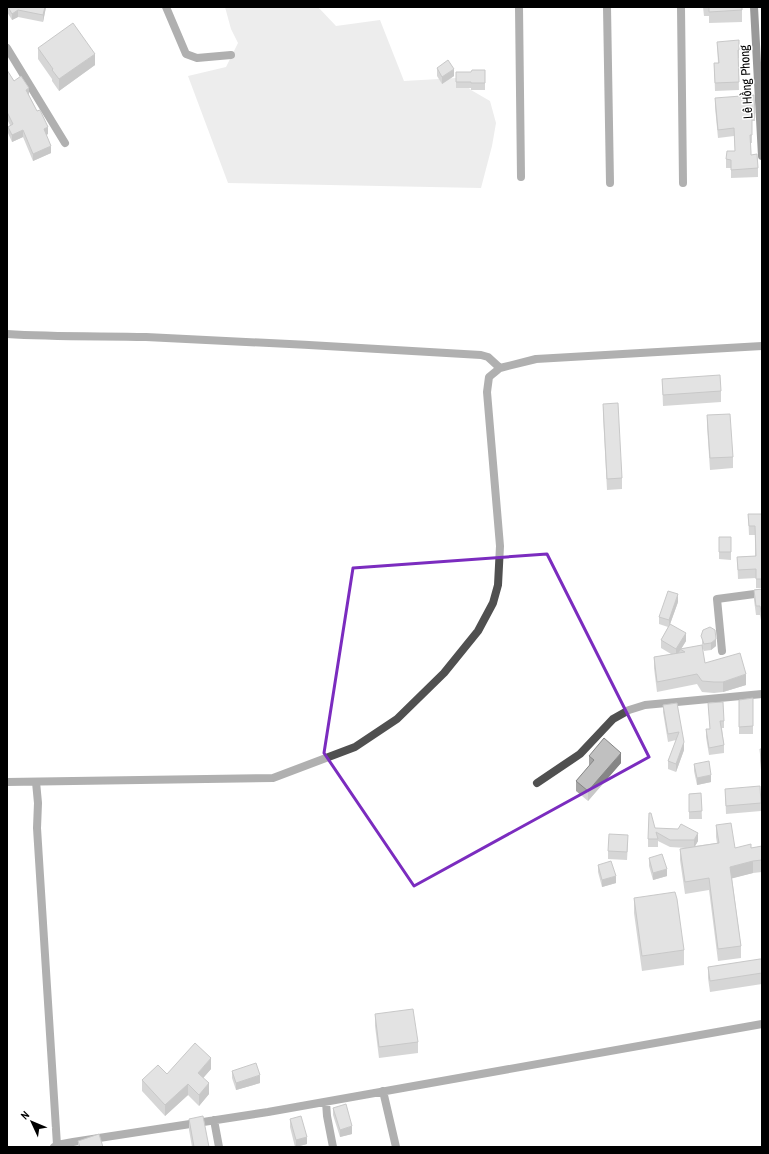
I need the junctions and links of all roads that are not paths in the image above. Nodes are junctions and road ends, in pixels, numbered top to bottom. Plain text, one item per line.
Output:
1 (166, 7) edge
2 (519, 7) edge
3 (607, 7) edge
4 (681, 7) edge
5 (754, 7) edge
6 (7, 48) edge
7 (231, 55) dead end
8 (65, 143) dead end
9 (762, 156) edge
10 (521, 177) dead end
11 (610, 183) dead end
12 (683, 183) dead end
13 (7, 334) edge
14 (762, 346) edge
15 (500, 368) junction
16 (762, 593) edge
17 (722, 651) dead end
18 (762, 694) edge
19 (7, 782) edge
20 (36, 782) junction
21 (537, 783) dead end
22 (762, 1024) edge
23 (383, 1091) junction
24 (326, 1102) junction
25 (214, 1120) junction
26 (56, 1146) edge
27 (219, 1147) edge
28 (334, 1147) edge
29 (396, 1147) edge

1 - 7 street
2 - 10 street
3 - 11 street
4 - 12 street
5 - 9 street, Lê Hồng Phong
6 - 8 street
13 - 15 street
14 - 15 street
15 - 20 street
16 - 17 street
18 - 21 street
19 - 20 street
20 - 26 street
22 - 23 street
23 - 24 street
23 - 29 street
24 - 25 street
24 - 28 street
25 - 26 street
25 - 27 street

